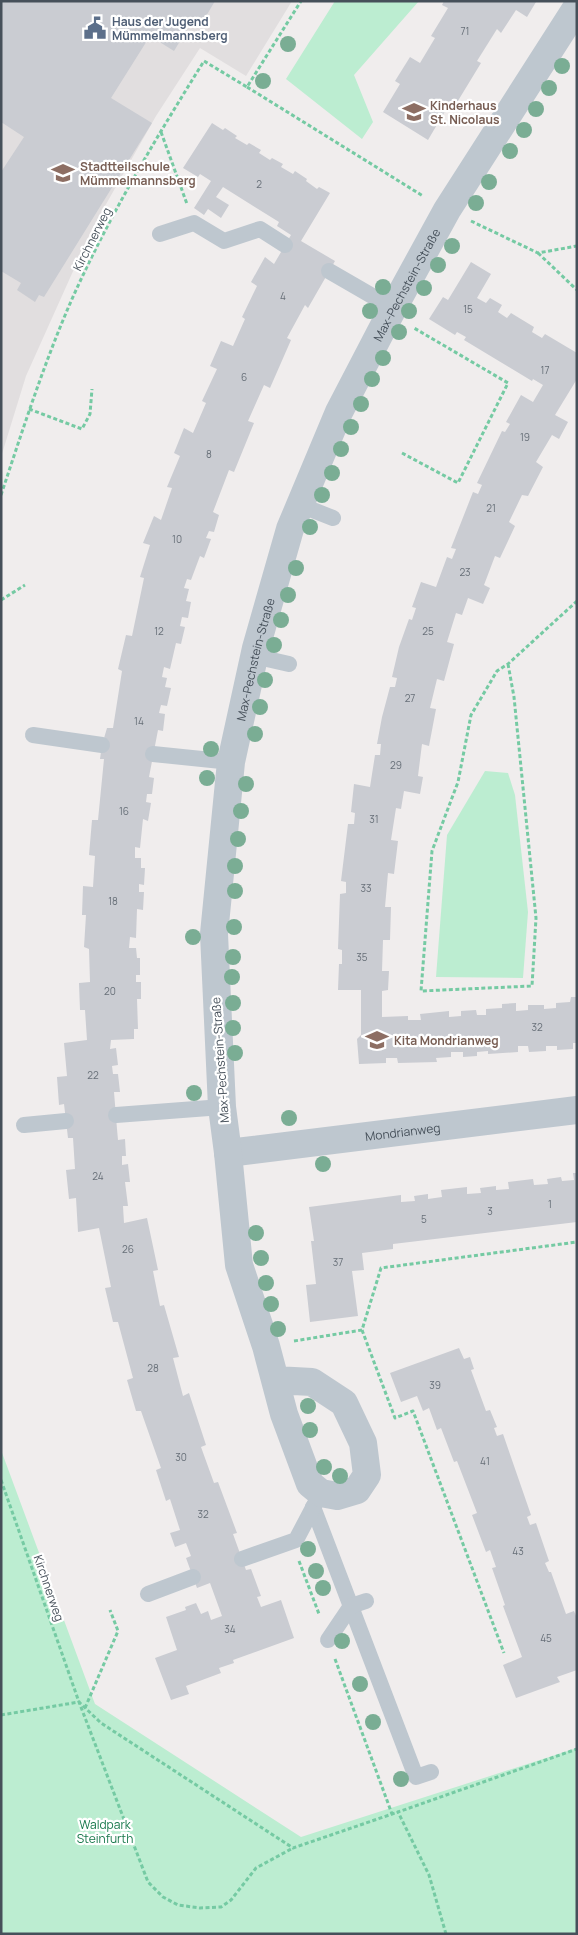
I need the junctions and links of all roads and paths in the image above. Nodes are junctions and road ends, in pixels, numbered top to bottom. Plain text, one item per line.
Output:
1 (301, 1) edge
2 (577, 7) edge
3 (247, 87) junction
4 (161, 132) junction
5 (448, 210) junction
6 (194, 223) junction
7 (160, 234) dead end
8 (285, 245) dead end
9 (577, 246) edge
10 (538, 253) junction
11 (329, 270) dead end
12 (577, 290) edge
13 (391, 311) junction
14 (92, 389) dead end
15 (29, 409) junction
16 (402, 453) dead end
17 (1, 495) edge
18 (300, 505) junction
19 (333, 518) dead end
20 (25, 585) dead end
21 (1, 600) edge
22 (577, 602) edge
23 (254, 656) junction
24 (289, 664) dead end
25 (508, 664) junction
26 (33, 735) dead end
27 (102, 745) dead end
28 (153, 754) dead end
29 (231, 762) junction
30 (222, 1108) junction
31 (577, 1110) edge
32 (116, 1115) dead end
33 (66, 1121) dead end
34 (24, 1125) dead end
35 (228, 1153) junction
36 (577, 1242) edge
37 (362, 1330) junction
38 (266, 1346) junction
39 (275, 1380) junction
40 (1, 1480) edge
41 (317, 1500) junction
42 (292, 1541) junction
43 (242, 1559) dead end
44 (193, 1577) dead end
45 (148, 1594) dead end
46 (358, 1604) junction
47 (110, 1610) dead end
48 (328, 1640) junction
49 (504, 1653) dead end
50 (79, 1702) junction
51 (86, 1708) junction
52 (1, 1715) edge
53 (577, 1749) edge
54 (431, 1772) dead end
55 (398, 1812) junction
56 (392, 1814) junction
57 (293, 1848) junction
58 (446, 1934) edge

1 - 3 path
2 - 5 street, Max-Pechstein-Straße
3 - 4 path, Kirchnerweg
3 - 5 path
4 - 6 path
4 - 15 path, Kirchnerweg
5 - 10 path
5 - 13 street, Max-Pechstein-Straße
6 - 7 lane
6 - 8 lane
9 - 10 path
10 - 12 path
11 - 13 lane
13 - 16 path
13 - 18 street, Max-Pechstein-Straße
14 - 15 path
15 - 17 path, Kirchnerweg
18 - 19 lane
18 - 23 street, Max-Pechstein-Straße
20 - 21 path
22 - 25 path
23 - 24 lane
23 - 29 street, Max-Pechstein-Straße
25 - 25 path
26 - 27 lane
28 - 29 lane
29 - 30 street, Max-Pechstein-Straße
30 - 32 lane
30 - 35 street, Max-Pechstein-Straße
31 - 35 street, Mondrianweg
33 - 34 lane
35 - 38 street, Max-Pechstein-Straße
36 - 37 path
37 - 38 path
37 - 49 path
38 - 39 street, Max-Pechstein-Straße
39 - 41 street, Max-Pechstein-Straße
39 - 41 street
40 - 50 path, Kirchnerweg
41 - 42 lane
41 - 46 lane
42 - 43 lane
42 - 48 path
44 - 45 lane
46 - 48 lane
46 - 54 lane
47 - 51 path
48 - 56 path
50 - 51 path
50 - 52 path
50 - 57 path, Kirchnerweg
51 - 57 path
53 - 55 path
55 - 56 path
55 - 58 path
56 - 57 path

